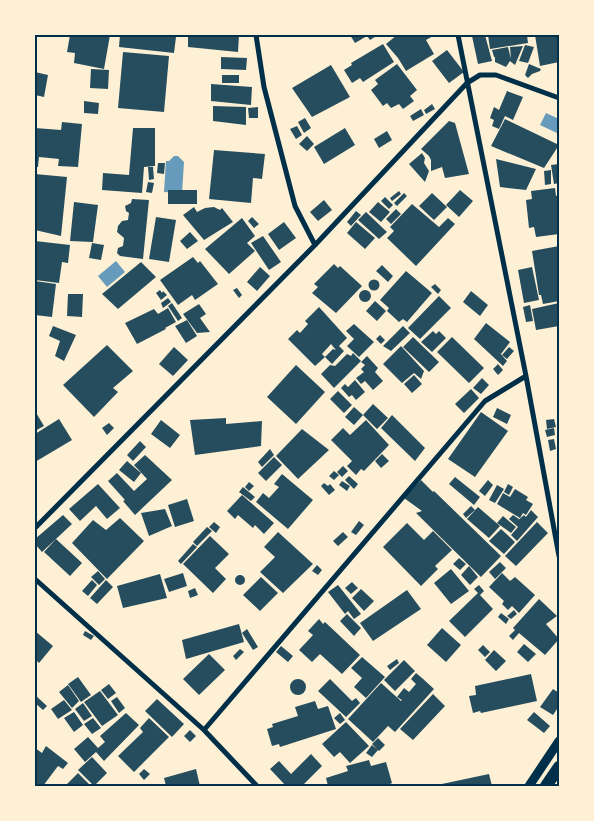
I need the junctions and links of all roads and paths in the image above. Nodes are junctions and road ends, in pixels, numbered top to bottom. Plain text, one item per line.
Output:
1 (256, 35) edge
2 (458, 35) edge
3 (467, 83) junction
4 (559, 98) edge
5 (315, 246) junction
6 (526, 376) junction
7 (35, 528) edge
8 (559, 556) edge
9 (35, 579) edge
10 (204, 730) junction
11 (559, 741) edge
12 (559, 767) edge
13 (257, 786) edge
14 (528, 786) edge
15 (546, 786) edge

1 - 5 street
2 - 3 street
3 - 4 street
3 - 5 street
3 - 6 street
5 - 7 street
6 - 8 street
6 - 10 street
9 - 10 street
10 - 13 street
11 - 14 street
12 - 15 main road

